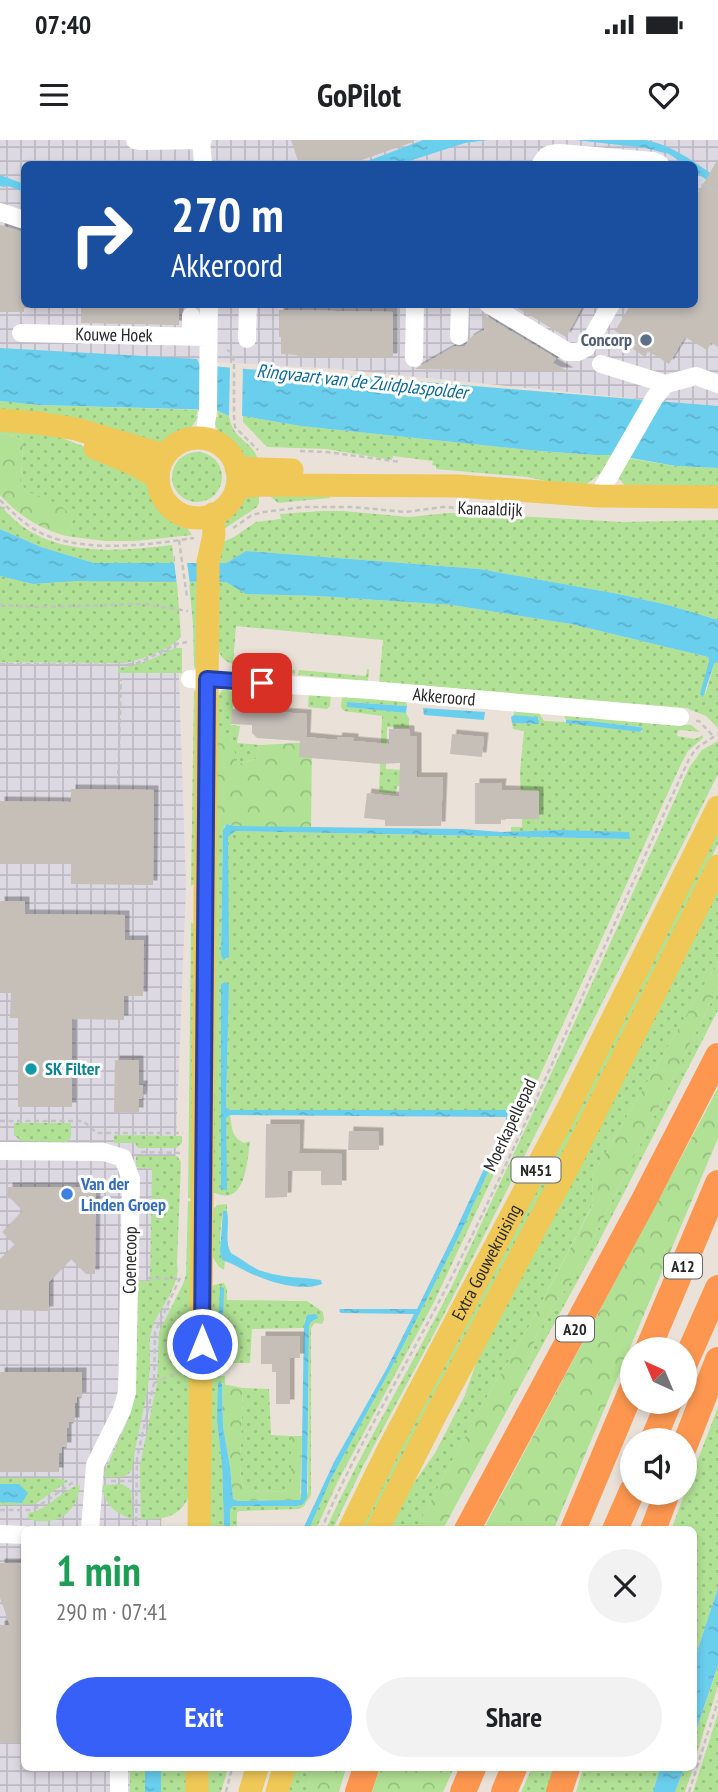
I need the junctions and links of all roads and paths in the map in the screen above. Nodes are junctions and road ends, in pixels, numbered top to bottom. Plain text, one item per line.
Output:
1 (135, 140) edge
2 (202, 140) edge
3 (203, 161) edge
4 (542, 161) edge
5 (653, 161) edge
6 (698, 190) edge
7 (718, 193) edge
8 (0, 212) edge
9 (21, 219) edge
10 (208, 308) edge
11 (248, 308) edge
12 (415, 308) edge
13 (460, 308) edge
14 (495, 308) edge
15 (609, 308) edge
16 (191, 316) dead end
17 (20, 333) dead end
18 (459, 336) dead end
19 (199, 337) junction
20 (247, 339) dead end
21 (414, 358) dead end
22 (234, 361) dead end
23 (601, 363) dead end
24 (718, 384) edge
25 (660, 390) junction
26 (234, 416) dead end
27 (0, 420) edge
28 (37, 423) junction
29 (204, 438) junction
30 (299, 451) dead end
31 (164, 455) junction
32 (401, 462) dead end
33 (237, 477) junction
34 (158, 478) junction
35 (598, 496) junction
36 (718, 497) edge
37 (0, 500) edge
38 (0, 508) edge
39 (8, 508) junction
40 (481, 509) dead end
41 (264, 512) dead end
42 (203, 516) junction
43 (197, 585) junction
44 (0, 605) edge
45 (188, 611) dead end
46 (190, 641) dead end
47 (0, 664) edge
48 (121, 678) dead end
49 (199, 679) junction
50 (681, 717) joint
51 (716, 736) edge
52 (118, 783) dead end
53 (718, 807) edge
54 (718, 866) edge
55 (718, 1056) edge
56 (0, 1121) edge
57 (186, 1133) dead end
58 (0, 1151) edge
59 (186, 1153) dead end
60 (123, 1158) junction
61 (718, 1184) edge
62 (182, 1274) dead end
63 (130, 1278) junction
64 (180, 1279) junction
65 (718, 1288) edge
66 (653, 1337) edge
67 (697, 1337) edge
68 (718, 1360) edge
69 (202, 1366) junction
70 (154, 1383) junction
71 (622, 1414) edge
72 (691, 1428) edge
73 (93, 1481) junction
74 (136, 1481) junction
75 (626, 1505) edge
76 (662, 1505) edge
77 (0, 1510) edge
78 (90, 1526) edge
79 (136, 1526) edge
80 (200, 1526) edge
81 (323, 1526) edge
82 (351, 1526) edge
83 (379, 1526) edge
84 (469, 1526) edge
85 (575, 1526) edge
86 (617, 1526) edge
87 (655, 1526) edge
88 (0, 1534) edge
89 (21, 1535) edge
90 (718, 1701) edge
91 (697, 1767) edge
92 (119, 1771) edge
93 (197, 1771) edge
94 (231, 1771) edge
95 (256, 1771) edge
96 (283, 1771) edge
97 (365, 1771) edge
98 (472, 1771) edge
99 (513, 1771) edge
100 (566, 1771) edge
101 (696, 1771) edge
102 (119, 1792) edge
103 (197, 1792) edge
104 (226, 1792) edge
105 (250, 1792) edge
106 (277, 1792) edge
107 (358, 1792) edge
108 (463, 1792) edge
109 (504, 1792) edge
110 (559, 1792) edge
111 (689, 1792) edge

1 - 2 street
2 - 3 street
4 - 5 street
6 - 7 path
8 - 9 street
10 - 19 street
11 - 20 street
12 - 21 street
13 - 18 street
14 - 15 street
16 - 19 street
17 - 19 street, Kouwe Hoek
19 - 29 street
22 - 26 path
23 - 25 street
24 - 25 street
25 - 35 street
27 - 28 main road
28 - 31 main road
28 - 34 main road
29 - 31 main road
29 - 33 main road
30 - 32 path
31 - 34 main road
33 - 35 main road, Kanaaldijk
33 - 42 main road
34 - 42 main road
35 - 36 main road, Kanaaldijk
37 - 39 path
38 - 39 path
39 - 43 path
40 - 41 path, Kanaaldijk
42 - 43 main road
43 - 49 main road
44 - 45 path
46 - 47 path
48 - 52 path
49 - 50 street, Akkeroord
49 - 69 main road
50 - 51 path
51 - 81 path, Moerkapellepad
53 - 82 main road, Extra Gouwekruising / N451
54 - 83 main road, Extra Gouwekruising / N451
55 - 84 highway, A20
56 - 57 path
58 - 60 street
59 - 60 path
60 - 63 street, Coenecoop
61 - 66 highway, A12
62 - 64 path
63 - 64 path
63 - 73 street, Coenecoop
64 - 70 path
65 - 67 highway, A12
68 - 72 highway
69 - 70 path
69 - 80 main road
70 - 74 path
71 - 85 highway
73 - 74 path
73 - 77 path
73 - 78 street, Coenecoop
74 - 79 path
75 - 86 highway
76 - 87 highway
88 - 89 street
90 - 91 path
92 - 102 street
93 - 103 main road
94 - 104 path
95 - 105 main road
96 - 106 main road
97 - 107 highway
98 - 108 highway
99 - 109 highway
100 - 110 highway
101 - 111 path

